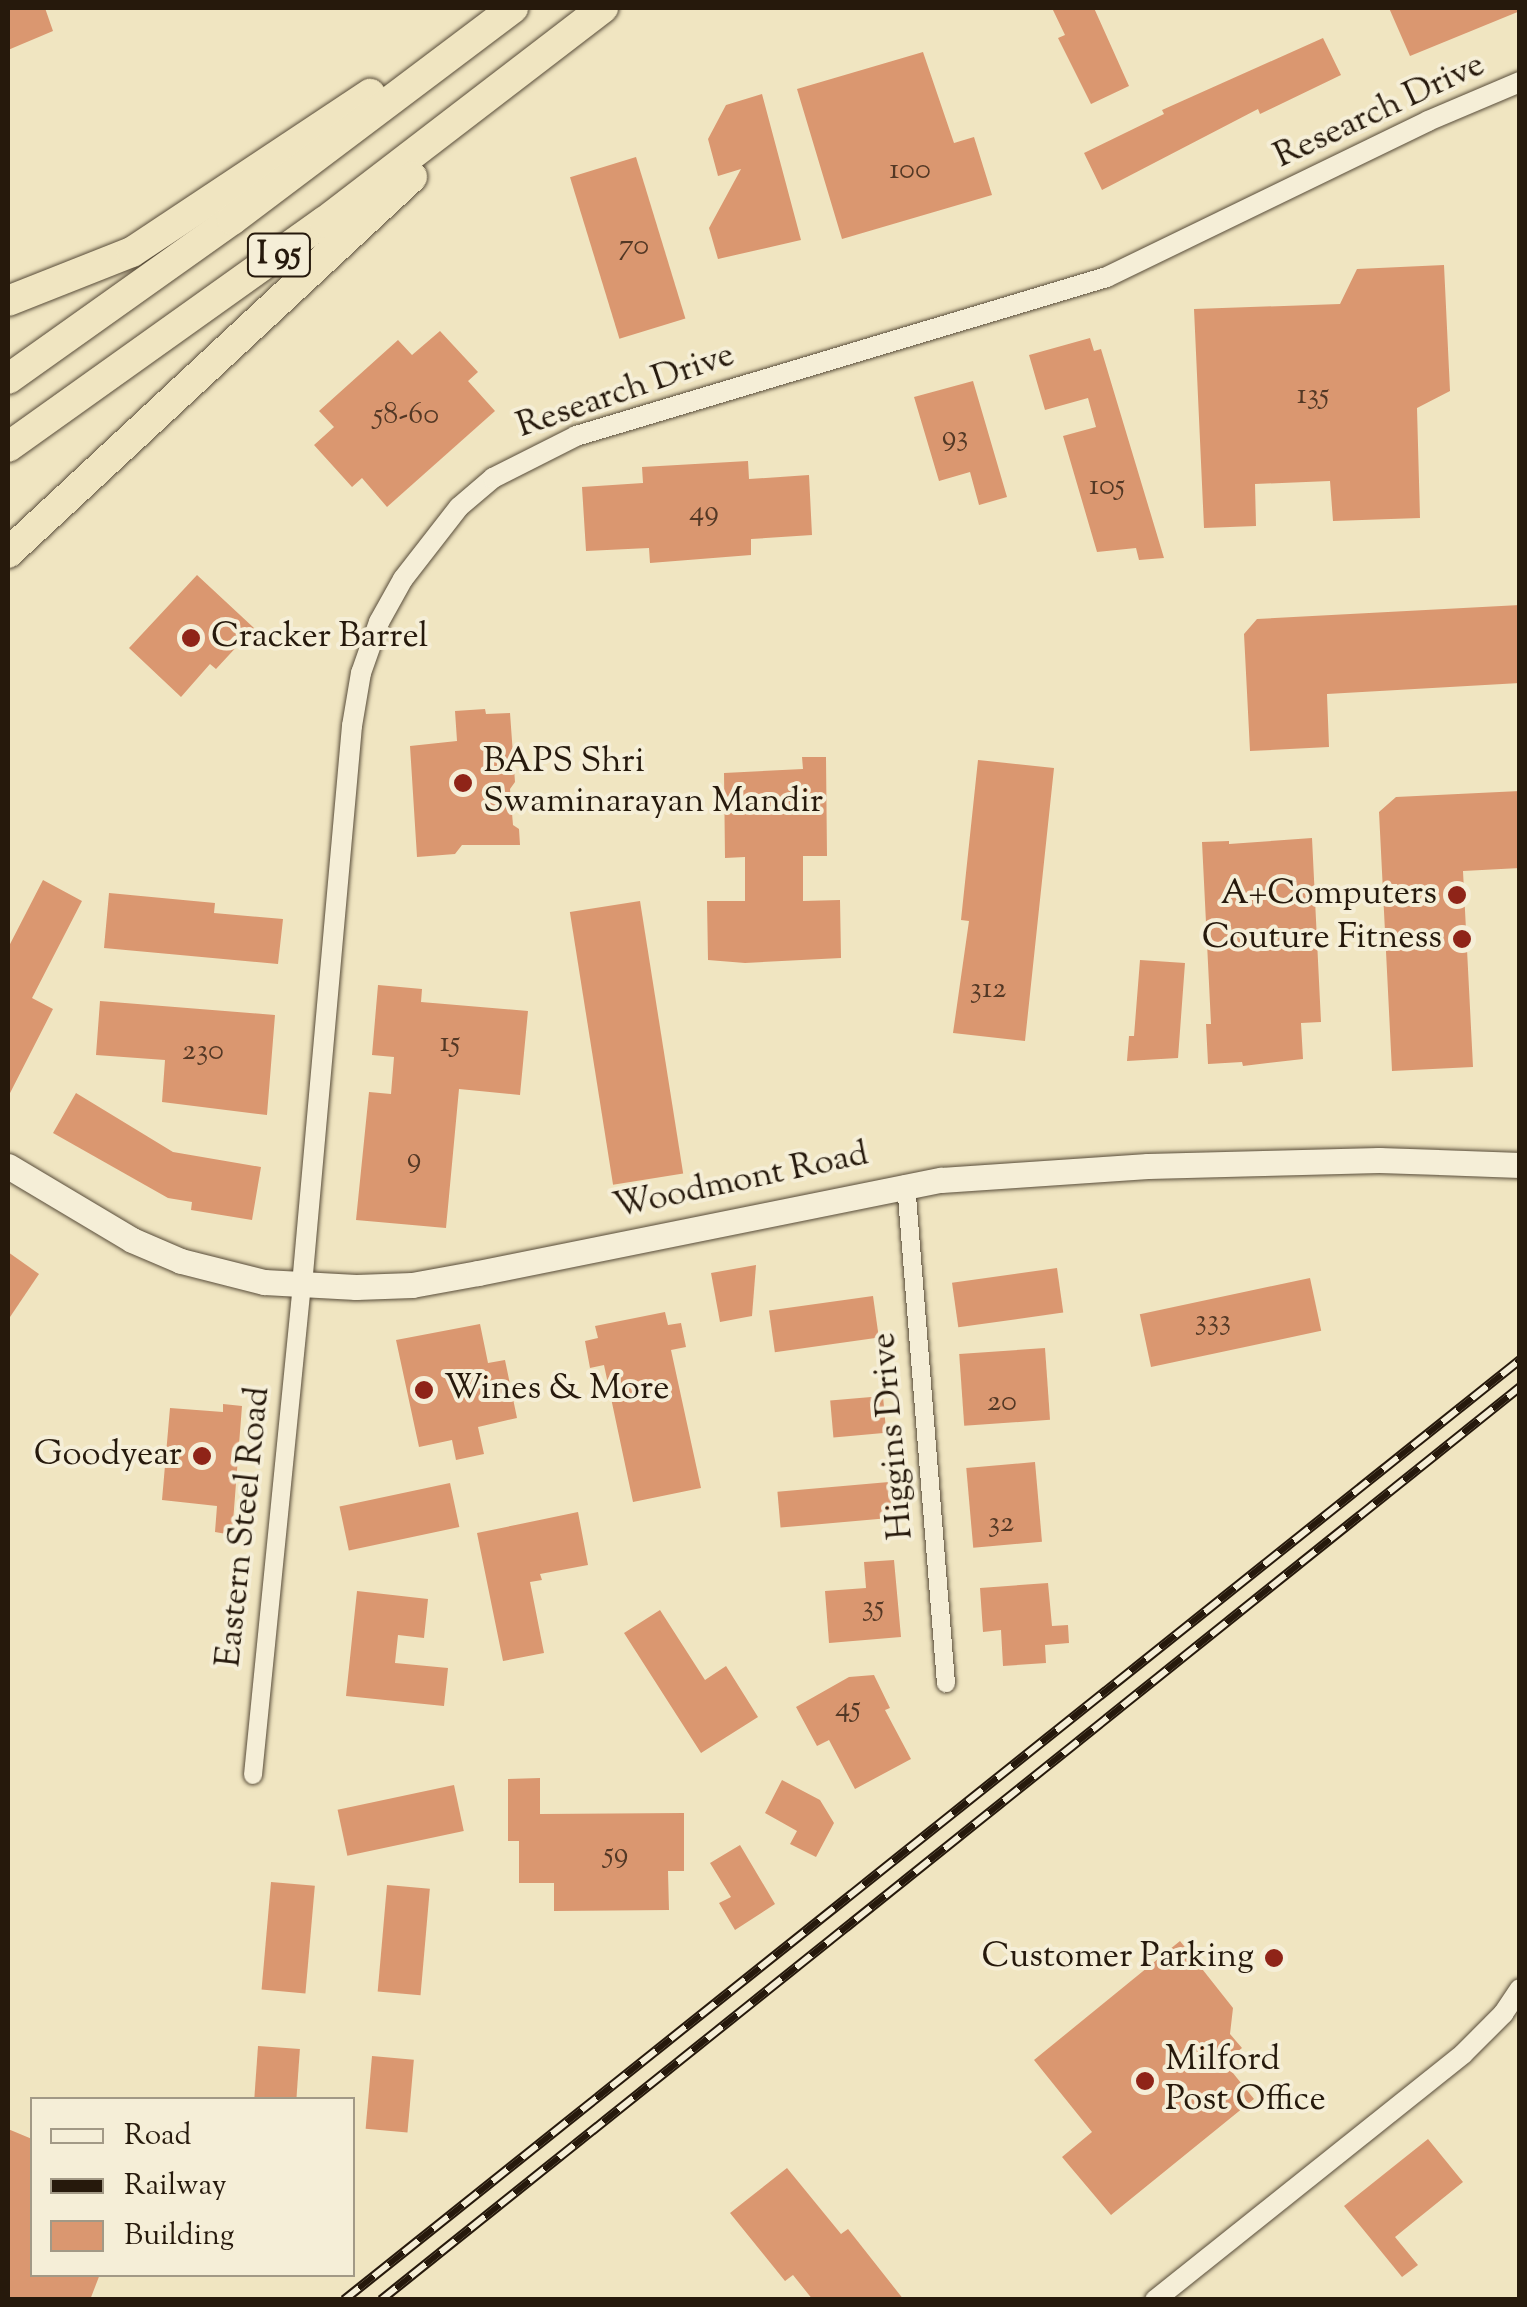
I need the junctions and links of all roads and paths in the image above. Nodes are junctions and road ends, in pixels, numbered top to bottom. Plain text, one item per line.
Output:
1 (496, 8) edge
2 (513, 8) edge
3 (603, 8) edge
4 (544, 55) junction
5 (1520, 82) edge
6 (8, 301) edge
7 (8, 379) edge
8 (8, 447) edge
9 (8, 553) edge
10 (1520, 1165) edge
11 (8, 1166) edge
12 (906, 1184) junction
13 (302, 1285) junction
14 (946, 1683) dead end
15 (253, 1775) dead end
16 (1520, 1989) edge
17 (1156, 2300) edge

1 - 6 highway
2 - 7 highway, I 95
3 - 4 highway, I 95
4 - 8 highway, I 95
4 - 9 highway
5 - 13 street, Research Drive
10 - 12 main road, Woodmont Road
11 - 13 main road, Woodmont Road
12 - 13 main road, Woodmont Road
12 - 14 street, Higgins Drive
13 - 15 street, Eastern Steel Road
16 - 17 street

